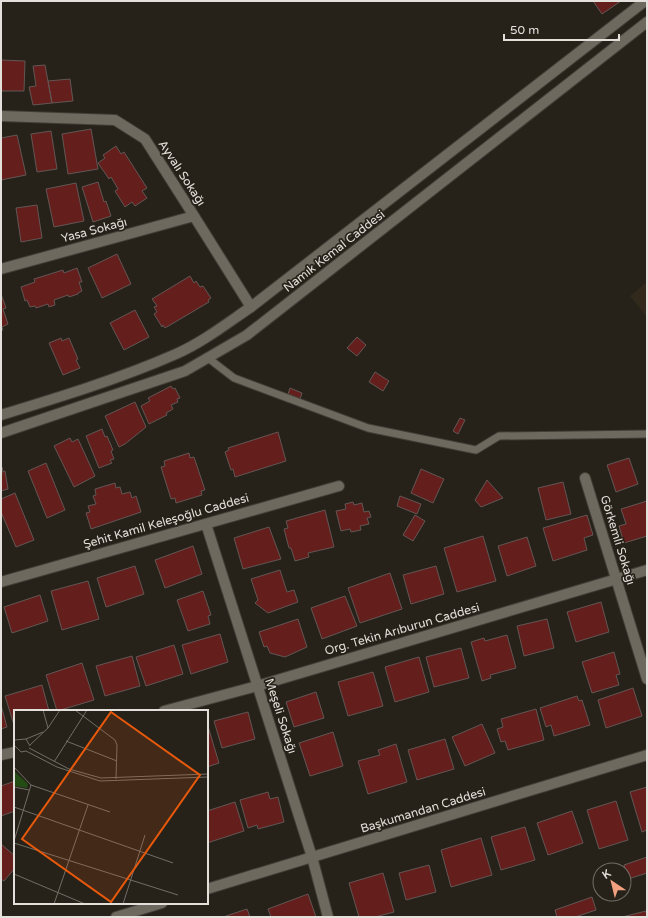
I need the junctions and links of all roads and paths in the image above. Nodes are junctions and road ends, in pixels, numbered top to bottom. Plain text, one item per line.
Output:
1 (645, 1) edge
2 (647, 22) edge
3 (1, 116) edge
4 (194, 216) junction
5 (1, 268) edge
6 (251, 307) junction
7 (208, 358) junction
8 (1, 415) edge
9 (1, 433) edge
10 (647, 434) edge
11 (585, 478) dead end
12 (339, 486) dead end
13 (206, 524) junction
14 (647, 570) edge
15 (617, 580) junction
16 (1, 582) edge
17 (647, 679) edge
18 (257, 686) junction
19 (168, 710) edge
20 (14, 752) edge
21 (1, 755) edge
22 (647, 755) edge
23 (312, 857) junction
24 (208, 889) edge
25 (159, 904) edge
26 (116, 917) edge
27 (328, 917) edge

1 - 6 street, Namık Kemal Caddesi
2 - 7 street, Namık Kemal Caddesi
3 - 4 street, Ayvalı Sokağı
4 - 5 street, Yasa Sokağı
4 - 6 street, Ayvalı Sokağı
6 - 8 street, Namık Kemal Caddesi
7 - 9 street, Namık Kemal Caddesi
7 - 10 lane
11 - 15 street, Görkemli Sokağı
12 - 13 street, Şehit Kamil Keleşoğlu Caddesi
13 - 16 street, Şehit Kamil Keleşoğlu Caddesi
13 - 18 street, Meşeli Sokağı
14 - 15 street, Org. Tekin Arıburun Caddesi
15 - 17 street, Görkemli Sokağı
15 - 18 street, Org. Tekin Arıburun Caddesi
18 - 19 street, Org. Tekin Arıburun Caddesi
18 - 23 street, Meşeli Sokağı
20 - 21 street
22 - 23 street, Başkumandan Caddesi
23 - 24 street, Başkumandan Caddesi
23 - 27 street, Meşeli Sokağı
25 - 26 street

